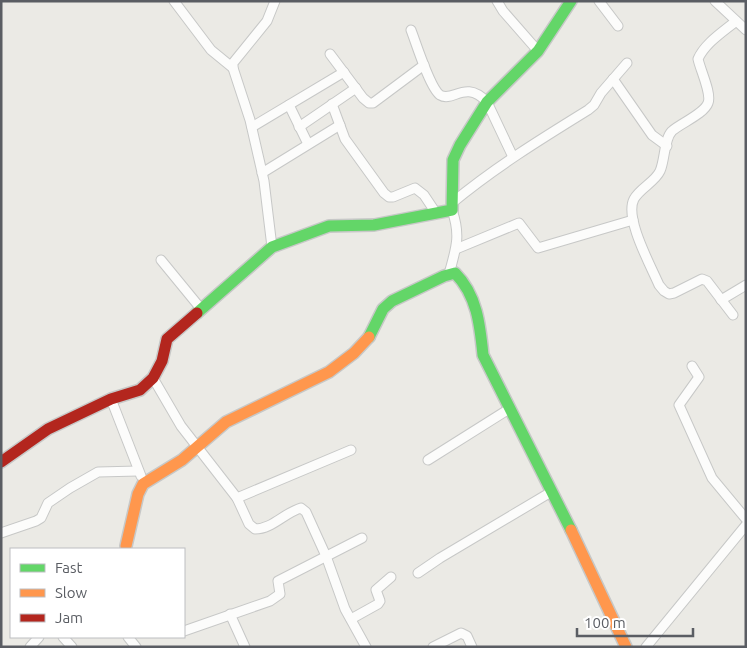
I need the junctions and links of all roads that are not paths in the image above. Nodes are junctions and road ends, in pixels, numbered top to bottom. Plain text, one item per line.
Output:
1 (174, 1) edge
2 (275, 1) edge
3 (497, 1) edge
4 (571, 1) edge
5 (599, 1) edge
6 (715, 1) edge
7 (736, 21) junction
8 (618, 26) dead end
9 (411, 30) dead end
10 (746, 30) edge
11 (538, 51) junction
12 (330, 54) dead end
13 (627, 63) dead end
14 (424, 65) junction
15 (233, 68) junction
16 (344, 72) junction
17 (613, 79) junction
18 (356, 88) junction
19 (487, 102) junction
20 (332, 104) junction
21 (289, 105) junction
22 (340, 125) junction
23 (252, 127) junction
24 (299, 128) junction
25 (308, 144) junction
26 (667, 146) junction
27 (513, 156) junction
28 (262, 173) junction
29 (452, 207) junction
30 (436, 214) junction
31 (633, 220) junction
32 (272, 247) junction
33 (456, 248) junction
34 (161, 260) dead end
35 (449, 274) junction
36 (746, 286) edge
37 (721, 300) junction
38 (202, 310) junction
39 (733, 315) dead end
40 (692, 366) dead end
41 (153, 378) junction
42 (111, 399) junction
43 (509, 409) junction
44 (198, 446) junction
45 (351, 450) dead end
46 (428, 460) dead end
47 (1, 462) edge
48 (138, 471) junction
49 (143, 484) junction
50 (551, 492) junction
51 (237, 498) junction
52 (746, 519) edge
53 (746, 525) edge
54 (1, 533) edge
55 (362, 538) dead end
56 (127, 548) edge
57 (326, 556) junction
58 (418, 573) dead end
59 (391, 577) dead end
60 (230, 614) junction
61 (351, 619) junction
62 (185, 631) edge
63 (39, 638) edge
64 (30, 647) edge
65 (245, 647) edge
66 (366, 647) edge
67 (433, 647) edge
68 (472, 647) edge
69 (626, 647) edge
70 (646, 647) edge

1 - 15 street
2 - 15 street
3 - 11 street
4 - 11 street
5 - 8 street
6 - 7 street
7 - 10 street
7 - 26 street
9 - 14 street
11 - 19 street
12 - 16 street
13 - 17 street
14 - 18 street
14 - 19 street
15 - 23 street
16 - 18 street
16 - 21 street
17 - 26 street
17 - 27 street
18 - 20 street
19 - 27 street
19 - 29 street
20 - 22 street
20 - 24 street
21 - 23 street
21 - 24 street
22 - 25 street
22 - 30 street
23 - 28 street
24 - 25 street
25 - 28 street
26 - 31 street
27 - 29 street
28 - 32 street
29 - 30 street
29 - 33 street
30 - 32 street
31 - 33 street
31 - 37 street
32 - 38 street
33 - 35 street
34 - 38 street
35 - 43 street
35 - 44 street
36 - 37 street
37 - 39 street
38 - 41 street
40 - 52 street
41 - 42 street
41 - 44 street
42 - 47 street
42 - 48 street
43 - 46 street
43 - 50 street
44 - 49 street
44 - 51 street
45 - 51 street
48 - 49 street
48 - 54 street
49 - 56 street
50 - 58 street
50 - 69 street
51 - 57 street
53 - 70 street
55 - 57 street
57 - 60 street
57 - 61 street
59 - 61 street
60 - 62 street
60 - 65 street
61 - 66 street
63 - 64 street
67 - 68 street

